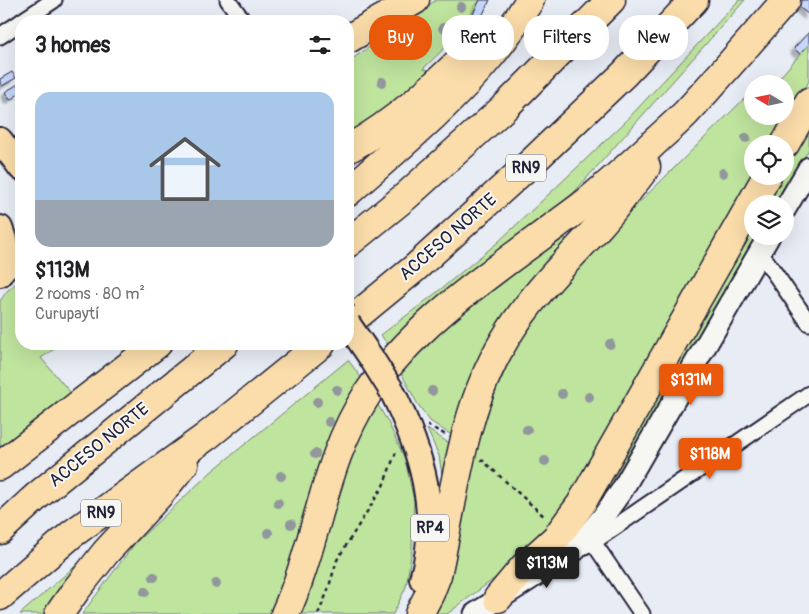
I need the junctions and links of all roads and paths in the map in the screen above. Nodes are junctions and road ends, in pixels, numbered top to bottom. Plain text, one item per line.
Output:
1 (54, 0) edge
2 (228, 0) edge
3 (390, 0) edge
4 (415, 0) edge
5 (522, 0) edge
6 (530, 0) edge
7 (611, 0) edge
8 (694, 0) edge
9 (786, 0) edge
10 (32, 15) edge
11 (239, 15) edge
12 (15, 26) edge
13 (354, 33) edge
14 (0, 36) edge
15 (354, 36) edge
16 (809, 102) edge
17 (684, 114) junction
18 (790, 135) edge
19 (0, 140) edge
20 (354, 145) edge
21 (15, 160) edge
22 (808, 172) edge
23 (762, 185) edge
24 (354, 187) edge
25 (794, 195) edge
26 (0, 228) edge
27 (354, 239) edge
28 (764, 245) edge
29 (766, 245) edge
30 (6, 268) edge
31 (354, 318) edge
32 (809, 323) edge
33 (354, 332) edge
34 (149, 350) edge
35 (217, 350) edge
36 (314, 350) edge
37 (809, 394) edge
38 (207, 436) junction
39 (399, 445) dead end
40 (0, 466) edge
41 (37, 496) junction
42 (0, 519) edge
43 (0, 530) edge
44 (584, 546) junction
45 (0, 596) edge
46 (498, 598) junction
47 (58, 614) edge
48 (285, 614) edge
49 (318, 614) edge
50 (411, 614) edge
51 (419, 614) edge
52 (475, 614) edge
53 (642, 614) edge

1 - 10 street
2 - 11 street
3 - 13 street
4 - 15 highway
5 - 20 highway
6 - 24 highway
7 - 27 highway
8 - 31 highway, ACCESO NORTE / RN9
9 - 17 highway
12 - 14 street
16 - 18 highway
17 - 48 highway
17 - 51 highway
19 - 21 main road
22 - 25 street
23 - 46 highway
26 - 30 main road
28 - 44 street
29 - 32 street
33 - 50 main road, RP4, bridge
34 - 40 highway
35 - 41 highway, ACCESO NORTE
36 - 38 highway, RN9
37 - 44 street
38 - 45 highway, RN9
38 - 47 highway
39 - 49 path
41 - 42 highway
41 - 43 highway, ACCESO NORTE
44 - 46 street
44 - 53 street
46 - 52 street

